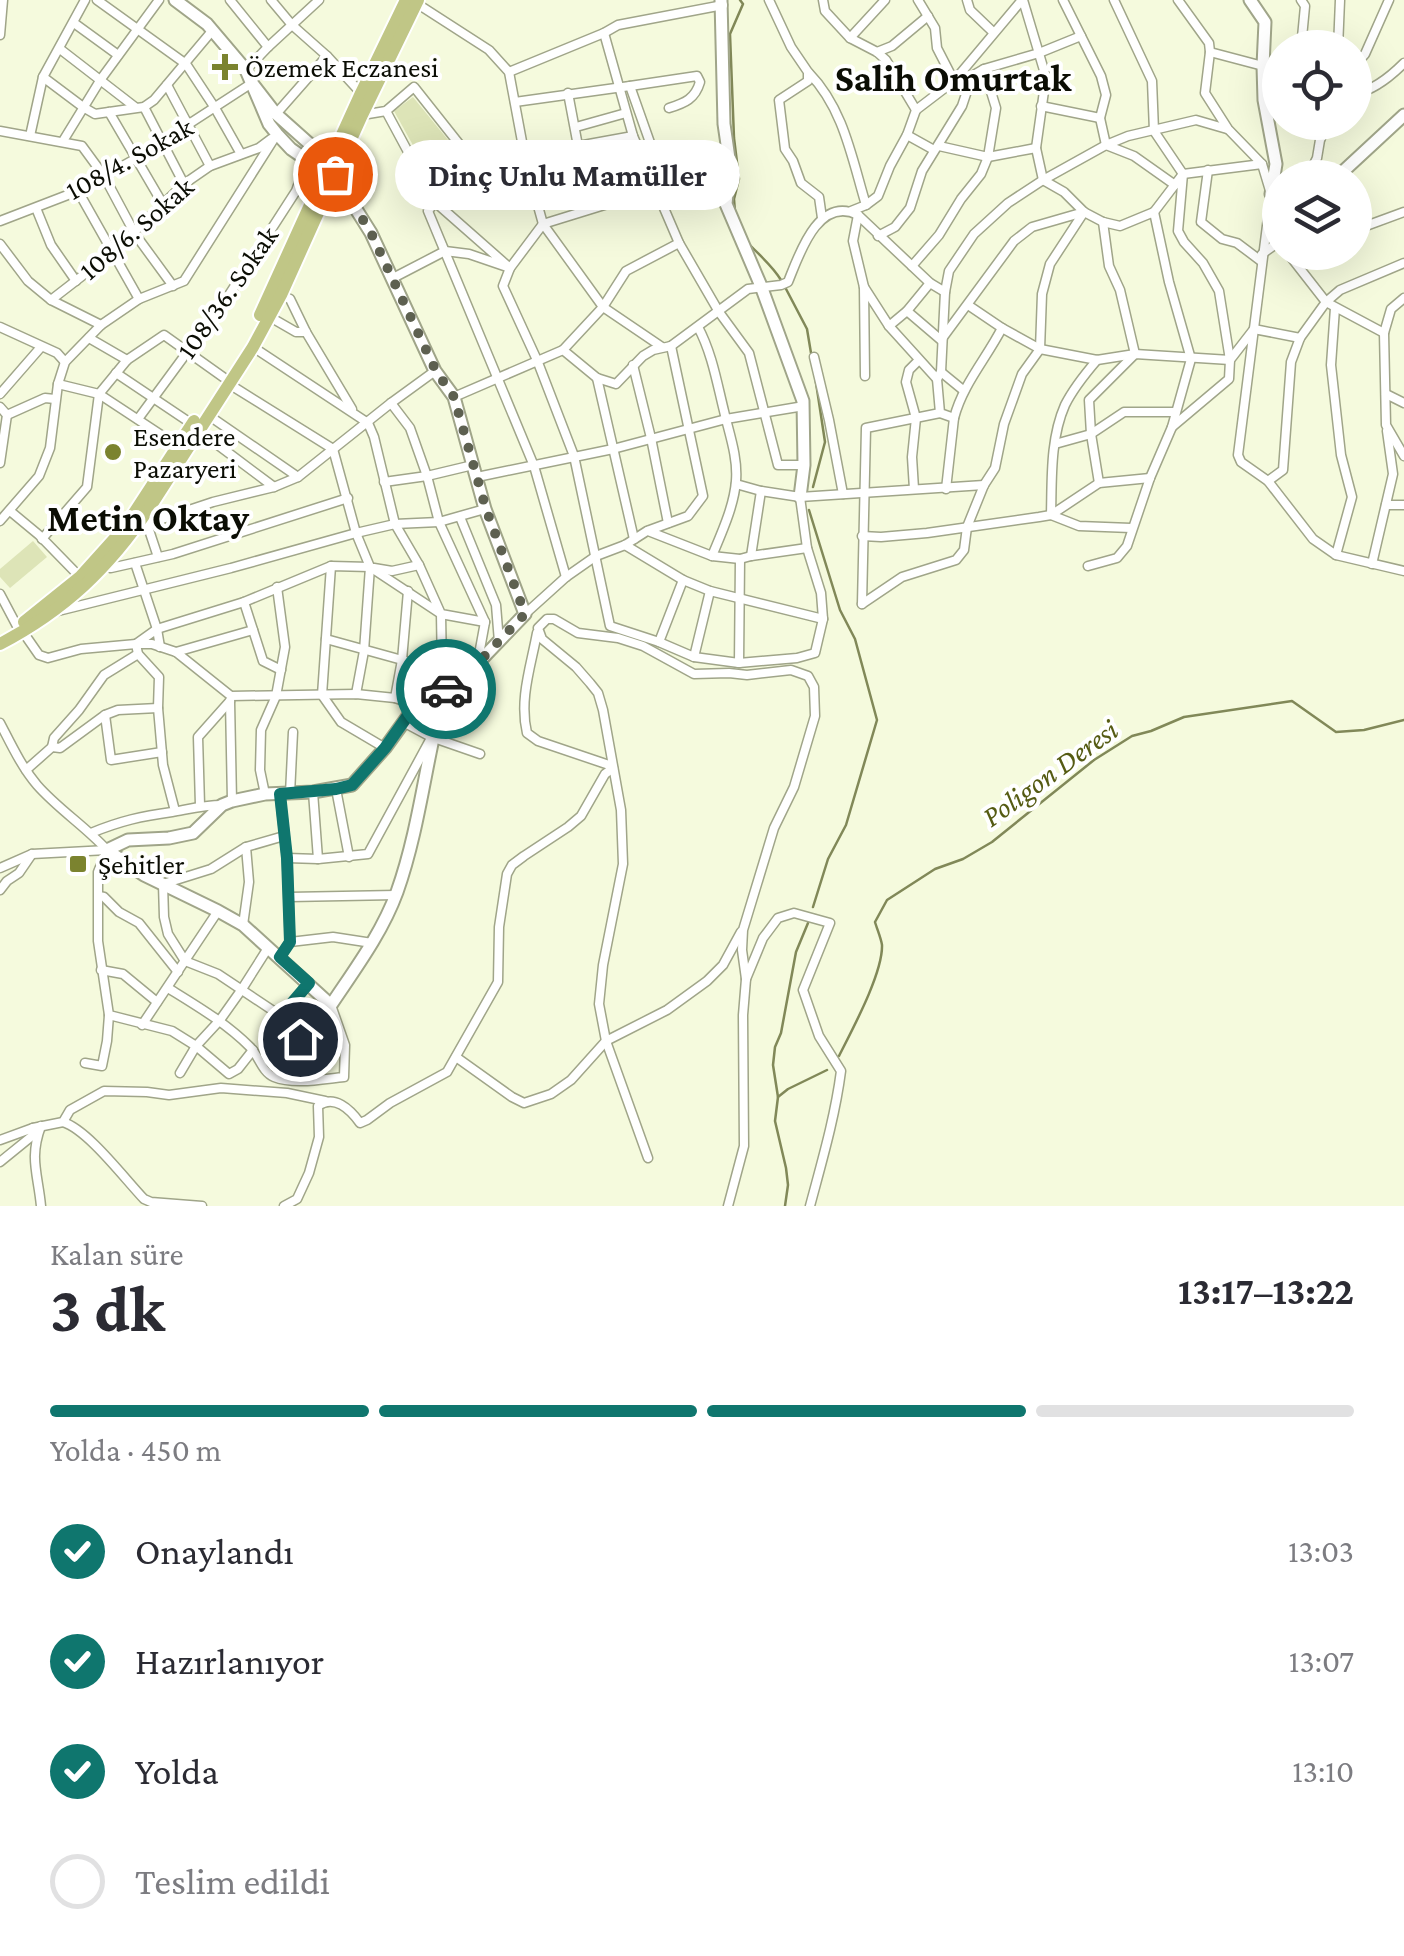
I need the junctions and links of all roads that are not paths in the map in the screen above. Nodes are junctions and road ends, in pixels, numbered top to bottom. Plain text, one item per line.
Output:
1 (3, 0) edge
2 (85, 0) edge
3 (97, 0) edge
4 (160, 0) edge
5 (174, 0) edge
6 (230, 0) edge
7 (271, 0) edge
8 (319, 0) edge
9 (770, 0) edge
10 (823, 0) edge
11 (885, 0) edge
12 (918, 0) edge
13 (967, 0) edge
14 (1022, 0) edge
15 (1063, 0) edge
16 (1114, 0) edge
17 (1178, 0) edge
18 (1250, 0) edge
19 (1302, 0) edge
20 (1340, 0) edge
21 (1389, 0) edge
22 (413, 1) edge
23 (723, 2) edge
24 (928, 16) junction
25 (1, 23) edge
26 (74, 23) junction
27 (292, 25) junction
28 (138, 30) junction
29 (1264, 30) edge
30 (1302, 30) edge
31 (1339, 30) edge
32 (212, 31) junction
33 (993, 32) junction
34 (604, 33) junction
35 (0, 35) edge
36 (1081, 36) junction
37 (850, 38) junction
38 (1372, 38) edge
39 (268, 47) junction
40 (60, 49) junction
41 (877, 52) junction
42 (1210, 52) junction
43 (1039, 53) junction
44 (118, 55) junction
45 (328, 56) junction
46 (186, 64) junction
47 (1404, 64) edge
48 (1262, 66) edge
49 (984, 68) junction
50 (509, 72) junction
51 (808, 72) junction
52 (249, 76) junction
53 (972, 76) junction
54 (44, 77) junction
55 (101, 79) junction
56 (954, 81) junction
57 (167, 85) junction
58 (625, 86) junction
59 (1372, 89) edge
60 (361, 92) junction
61 (568, 93) junction
62 (515, 102) junction
63 (1041, 106) junction
64 (140, 107) junction
65 (83, 108) junction
66 (215, 108) junction
67 (669, 108) dead end
68 (916, 110) junction
69 (386, 111) junction
70 (110, 112) junction
71 (357, 113) junction
72 (626, 113) junction
73 (276, 114) junction
74 (1100, 118) junction
75 (1403, 119) edge
76 (190, 125) junction
77 (576, 126) junction
78 (0, 130) edge
79 (1154, 130) junction
80 (1228, 130) junction
81 (277, 134) junction
82 (907, 135) junction
83 (30, 136) junction
84 (634, 136) junction
85 (62, 141) junction
86 (162, 143) junction
87 (1106, 144) junction
88 (578, 146) junction
89 (937, 148) junction
90 (1036, 148) junction
91 (241, 154) junction
92 (988, 157) junction
93 (135, 159) junction
94 (643, 159) junction
95 (307, 160) junction
96 (656, 160) junction
97 (1356, 160) edge
98 (526, 163) junction
99 (1262, 164) joint
100 (210, 166) junction
101 (329, 167) junction
102 (479, 169) junction
103 (1208, 170) junction
104 (1183, 174) junction
105 (104, 176) junction
106 (1043, 180) junction
107 (184, 184) junction
108 (665, 185) junction
109 (1175, 185) junction
110 (78, 191) junction
111 (656, 191) junction
112 (326, 195) junction
113 (348, 195) junction
114 (435, 202) junction
115 (866, 205) junction
116 (164, 206) junction
117 (36, 208) junction
118 (1084, 212) junction
119 (1154, 212) junction
120 (1404, 212) edge
121 (854, 213) junction
122 (822, 218) junction
123 (0, 221) edge
124 (1103, 222) junction
125 (543, 224) junction
126 (1372, 224) edge
127 (134, 234) junction
128 (878, 236) junction
129 (679, 243) junction
130 (0, 244) edge
131 (445, 251) junction
132 (114, 252) junction
133 (1262, 254) edge
134 (1261, 258) junction
135 (1404, 262) edge
136 (912, 266) junction
137 (510, 268) junction
138 (1299, 270) edge
139 (392, 278) junction
140 (76, 281) junction
141 (930, 283) junction
142 (173, 286) junction
143 (760, 286) junction
144 (864, 288) junction
145 (945, 292) junction
146 (280, 295) junction
147 (1404, 298) edge
148 (139, 299) junction
149 (51, 300) junction
150 (1326, 302) junction
151 (968, 306) junction
152 (602, 307) junction
153 (1335, 308) junction
154 (907, 311) junction
155 (719, 312) junction
156 (269, 316) junction
157 (101, 324) junction
158 (0, 326) edge
159 (889, 326) junction
160 (698, 328) junction
161 (1002, 328) junction
162 (1254, 329) junction
163 (306, 332) junction
164 (1384, 333) junction
165 (89, 338) junction
166 (1300, 338) junction
167 (942, 340) junction
168 (253, 346) junction
169 (666, 346) junction
170 (41, 347) junction
171 (1040, 349) junction
172 (563, 350) junction
173 (187, 351) junction
174 (1136, 354) junction
175 (814, 357) dead end
176 (1191, 359) junction
177 (127, 360) junction
178 (537, 360) junction
179 (920, 360) junction
180 (1097, 360) junction
181 (1230, 360) junction
182 (66, 362) junction
183 (633, 365) junction
184 (436, 371) junction
185 (116, 373) junction
186 (865, 376) dead end
187 (939, 376) junction
188 (597, 378) junction
189 (498, 379) junction
190 (226, 380) junction
191 (58, 384) junction
192 (963, 390) junction
193 (0, 394) edge
194 (99, 394) junction
195 (1386, 394) junction
196 (153, 397) junction
197 (454, 397) junction
198 (56, 399) junction
199 (1404, 403) edge
200 (391, 404) junction
201 (804, 406) junction
202 (4, 411) edge
203 (1175, 412) junction
204 (354, 413) junction
205 (766, 413) junction
206 (940, 414) junction
207 (208, 415) junction
208 (916, 418) junction
209 (954, 418) junction
210 (138, 419) junction
211 (726, 419) junction
212 (368, 423) junction
213 (1386, 425) junction
214 (195, 427) junction
215 (1172, 427) junction
216 (688, 428) junction
217 (1091, 434) junction
218 (651, 438) junction
219 (1055, 444) junction
220 (181, 448) junction
221 (333, 448) junction
222 (613, 450) junction
223 (574, 456) junction
224 (1404, 456) edge
225 (0, 464) edge
226 (472, 464) junction
227 (804, 464) junction
228 (534, 466) junction
229 (1404, 472) edge
230 (1392, 474) junction
231 (427, 476) junction
232 (298, 478) junction
233 (478, 478) junction
234 (1150, 478) junction
235 (1268, 481) junction
236 (384, 482) junction
237 (736, 484) junction
238 (1099, 484) junction
239 (274, 486) junction
240 (984, 486) junction
241 (946, 489) junction
242 (914, 490) junction
243 (761, 491) junction
244 (843, 494) junction
245 (865, 494) junction
246 (800, 497) junction
247 (348, 498) junction
248 (1386, 505) junction
249 (1404, 505) edge
250 (486, 509) junction
251 (10, 511) junction
252 (1051, 515) junction
253 (460, 517) junction
254 (0, 521) edge
255 (439, 522) junction
256 (668, 523) junction
257 (396, 524) junction
258 (967, 527) junction
259 (1131, 528) junction
260 (647, 531) junction
261 (356, 533) junction
262 (862, 536) junction
263 (42, 538) junction
264 (630, 542) junction
265 (807, 548) junction
266 (1336, 555) junction
267 (596, 556) junction
268 (712, 556) junction
269 (751, 556) junction
270 (158, 557) junction
271 (740, 560) junction
272 (136, 562) junction
273 (1372, 564) junction
274 (419, 565) junction
275 (331, 566) junction
276 (1088, 566) dead end
277 (370, 567) junction
278 (111, 568) dead end
279 (1404, 571) edge
280 (566, 576) junction
281 (80, 577) junction
282 (683, 580) junction
283 (277, 587) junction
284 (143, 590) junction
285 (408, 591) junction
286 (710, 591) junction
287 (0, 594) edge
288 (740, 598) junction
289 (244, 602) junction
290 (55, 612) junction
291 (441, 614) junction
292 (525, 614) junction
293 (822, 619) junction
294 (485, 622) junction
295 (538, 628) junction
296 (157, 629) junction
297 (21, 630) junction
298 (253, 630) junction
299 (326, 639) junction
300 (0, 642) edge
301 (499, 642) junction
302 (660, 642) junction
303 (136, 644) junction
304 (160, 646) junction
305 (364, 651) junction
306 (176, 652) junction
307 (138, 654) junction
308 (694, 657) junction
309 (402, 660) junction
310 (739, 663) junction
311 (477, 664) junction
312 (281, 670) junction
313 (442, 672) junction
314 (460, 677) junction
315 (444, 691) junction
316 (356, 694) junction
317 (322, 695) junction
318 (276, 696) junction
319 (395, 698) junction
320 (230, 699) junction
321 (416, 704) junction
322 (158, 708) junction
323 (105, 715) junction
324 (402, 722) junction
325 (0, 723) edge
326 (293, 732) dead end
327 (431, 737) junction
328 (52, 747) junction
329 (385, 748) junction
330 (162, 752) junction
331 (480, 754) dead end
332 (612, 767) junction
333 (26, 770) junction
334 (336, 789) junction
335 (313, 792) junction
336 (265, 794) junction
337 (285, 794) junction
338 (227, 803) junction
339 (200, 805) junction
340 (175, 811) junction
341 (91, 832) junction
342 (284, 836) junction
343 (246, 847) junction
344 (107, 850) junction
345 (32, 854) junction
346 (349, 857) junction
347 (287, 858) junction
348 (318, 859) junction
349 (0, 868) edge
350 (163, 884) junction
351 (0, 890) edge
352 (396, 895) junction
353 (99, 896) junction
354 (290, 897) junction
355 (218, 910) junction
356 (243, 925) junction
357 (742, 930) junction
358 (290, 942) junction
359 (372, 943) junction
360 (268, 948) junction
361 (742, 950) junction
362 (756, 955) junction
363 (280, 957) junction
364 (185, 961) junction
365 (101, 970) junction
366 (178, 972) junction
367 (746, 979) junction
368 (309, 983) junction
369 (168, 988) junction
370 (242, 989) junction
371 (156, 1002) junction
372 (332, 1005) junction
373 (109, 1015) junction
374 (281, 1016) junction
375 (220, 1020) junction
376 (142, 1025) junction
377 (606, 1041) junction
378 (196, 1046) junction
379 (253, 1050) junction
380 (456, 1058) junction
381 (85, 1063) dead end
382 (180, 1073) dead end
383 (312, 1080) junction
384 (326, 1101) junction
385 (63, 1122) junction
386 (37, 1127) junction
387 (0, 1140) edge
388 (648, 1158) dead end
389 (0, 1162) edge
390 (41, 1206) edge
391 (202, 1206) edge
392 (284, 1206) edge
393 (728, 1206) edge
394 (810, 1206) edge

1 - 25 street
2 - 26 street
3 - 28 street
4 - 28 street
5 - 32 street
6 - 39 street
7 - 27 street
8 - 27 street, 108/4. Sokak
9 - 51 street
10 - 37 street
11 - 37 street
12 - 24 street
13 - 33 street
14 - 33 street
14 - 43 street
15 - 36 street
16 - 79 street
17 - 42 street
18 - 29 street
19 - 30 street
20 - 31 street
21 - 38 street
22 - 50 street
22 - 60 main road
22 - 71 main road
23 - 34 street
23 - 143 street
24 - 41 street
24 - 56 street
25 - 35 street
26 - 40 street
26 - 44 street
27 - 39 street, 108/4. Sokak
27 - 45 street
28 - 44 street
28 - 46 street
32 - 46 street
32 - 52 street
33 - 56 street
34 - 50 street
34 - 58 street
36 - 43 street
36 - 74 street
37 - 41 street
39 - 52 street, 108/4. Sokak
40 - 54 street
40 - 55 street
41 - 68 street
42 - 48 street
42 - 80 street
43 - 49 street
43 - 63 street
44 - 55 street
45 - 60 street
45 - 73 street
46 - 57 street
46 - 66 street
47 - 59 street
49 - 53 street
49 - 92 street
50 - 62 street
51 - 115 street
51 - 122 street
52 - 66 street, 108/4. Sokak
52 - 73 street
52 - 81 street
53 - 56 street
53 - 89 street
54 - 65 street
54 - 83 street
55 - 64 street
55 - 65 street
56 - 68 street
57 - 64 street
57 - 76 street
58 - 61 street
58 - 67 street
58 - 72 street
58 - 96 street
60 - 71 main road
61 - 62 street
61 - 77 street
62 - 98 street
63 - 74 street
63 - 90 street
64 - 70 street
64 - 86 street
65 - 70 street
65 - 85 street
66 - 76 street, 108/4. Sokak
66 - 91 street
68 - 82 street
69 - 71 street
69 - 102 street
69 - 114 street
70 - 93 street
71 - 101 main road
72 - 77 street
72 - 84 street
73 - 101 street
74 - 87 street
75 - 97 street
76 - 86 street, 108/4. Sokak
76 - 100 street
77 - 88 street
78 - 83 street
79 - 80 street
79 - 87 street
79 - 104 street
80 - 99 street
81 - 91 street, 108/6. Sokak
81 - 95 street
81 - 142 street
82 - 89 street
82 - 115 street
83 - 85 street
84 - 88 street
84 - 94 street
85 - 105 street
86 - 93 street, 108/4. Sokak
86 - 107 street
87 - 106 street
87 - 109 street
88 - 98 street
89 - 92 street
89 - 128 street
90 - 92 street
90 - 106 street
91 - 100 street, 108/6. Sokak
92 - 136 street
93 - 105 street, 108/4. Sokak
93 - 116 street
94 - 96 street
94 - 111 street
95 - 101 street
95 - 173 street, 108/36. Sokak
96 - 108 street
96 - 108 street
98 - 102 street
98 - 125 street
99 - 103 street
100 - 107 street, 108/6. Sokak
101 - 112 main road
101 - 113 street
101 - 190 main road
102 - 114 street
103 - 104 street
103 - 134 street
104 - 109 street
104 - 181 street
105 - 110 street, 108/4. Sokak
105 - 127 street
106 - 118 street
106 - 145 street
107 - 116 street, 108/6. Sokak
108 - 111 street
109 - 119 street
110 - 117 street, 108/4. Sokak
110 - 132 street
111 - 125 street
111 - 129 street
112 - 113 street
112 - 146 main road
113 - 139 street
114 - 131 street
114 - 137 street
115 - 121 street
116 - 127 street, 108/6. Sokak
117 - 123 street, 108/4. Sokak
117 - 140 street
118 - 124 street
118 - 151 street
118 - 171 street
119 - 124 street
119 - 176 street
120 - 126 street
121 - 122 street
121 - 128 street
121 - 144 street
122 - 143 street
124 - 174 street
125 - 137 street
125 - 152 street
127 - 132 street, 108/6. Sokak
127 - 142 street
128 - 136 street
129 - 152 street
129 - 155 street
130 - 149 street
131 - 137 street
131 - 139 street
131 - 189 street
132 - 140 street, 108/6. Sokak
132 - 148 street
133 - 134 street
134 - 162 street
135 - 150 street
136 - 141 street
137 - 178 street
138 - 150 street
139 - 184 street
140 - 149 street, 108/6. Sokak
141 - 145 street
141 - 154 street
142 - 148 street
143 - 155 street
143 - 201 street
144 - 159 street
144 - 186 street
145 - 167 street
146 - 156 main road
146 - 163 street
147 - 164 street
148 - 157 street
149 - 157 street
150 - 153 street
150 - 166 street
151 - 161 street
151 - 167 street
152 - 169 street
152 - 172 street
153 - 164 street
153 - 266 street
154 - 159 street
154 - 167 street
155 - 160 street
155 - 205 street
156 - 163 street
156 - 168 main road
157 - 165 street
158 - 170 street
159 - 179 street
160 - 169 street
160 - 211 street
161 - 171 street
161 - 192 street
162 - 166 street
162 - 181 street
162 - 235 street
163 - 204 street
164 - 195 street
165 - 177 street
165 - 182 street
166 - 235 street
167 - 187 street
168 - 190 main road
168 - 204 street
169 - 183 street
169 - 216 street
170 - 182 street
170 - 193 street
171 - 180 street
171 - 240 street
172 - 178 street
172 - 188 street
173 - 177 street
173 - 190 street
173 - 196 street, 108/36. Sokak
174 - 176 street
174 - 180 street
174 - 217 street
175 - 244 street
176 - 181 street
176 - 203 street
177 - 185 street
178 - 189 street
178 - 223 street
179 - 187 street
179 - 208 street
180 - 219 street
181 - 215 street
182 - 191 street
183 - 188 street
183 - 218 street
184 - 197 street
184 - 200 street
185 - 194 street
185 - 196 street
187 - 192 street
187 - 206 street
188 - 222 street
189 - 197 street
189 - 228 street
190 - 207 main road
190 - 214 main road
190 - 221 street
191 - 194 street
191 - 198 street
192 - 209 street
194 - 210 street
194 - 263 street
195 - 199 street
195 - 213 street
196 - 210 street, 108/36. Sokak
196 - 214 street
197 - 226 street
198 - 202 street
198 - 251 street
200 - 212 street
200 - 231 street
201 - 205 street
201 - 227 street
202 - 225 street
203 - 215 street
203 - 217 street
204 - 212 street
205 - 211 street
205 - 227 street
206 - 208 street
206 - 209 street
207 - 214 main road
207 - 232 street
208 - 242 street
208 - 245 street
209 - 241 street
210 - 220 street
211 - 216 street
211 - 237 street
212 - 221 street
212 - 236 street
213 - 224 street
213 - 230 street
214 - 220 main road
214 - 239 street
215 - 234 street
216 - 218 street
216 - 256 street
217 - 219 street
217 - 238 street
218 - 222 street
218 - 256 street
219 - 252 street
220 - 281 main road
220 - 290 main road
221 - 232 street
221 - 247 street
222 - 223 street
222 - 264 street
223 - 228 street
223 - 267 street
226 - 231 street
226 - 233 street
227 - 246 street
228 - 233 street
228 - 280 street
229 - 230 street
230 - 248 street
231 - 236 street
231 - 255 street
232 - 239 street
233 - 250 street
234 - 238 street
234 - 259 street
235 - 266 street
236 - 257 street
237 - 243 street
237 - 268 street
238 - 252 street
239 - 270 street
240 - 241 street
240 - 258 street
241 - 242 street
242 - 245 street
243 - 246 street
243 - 269 street
244 - 245 street
244 - 246 street
245 - 262 street
246 - 265 street
247 - 261 street
247 - 270 street
248 - 249 street
248 - 273 street
250 - 253 street
250 - 292 street
251 - 254 street
251 - 263 street
252 - 258 street
252 - 259 street
253 - 255 street
253 - 301 street
255 - 257 street
255 - 294 street
256 - 260 street
257 - 261 street
257 - 274 street
258 - 262 street
258 - 262 street
259 - 276 street
260 - 264 street
260 - 268 street
261 - 277 street
261 - 284 street
263 - 281 street
264 - 267 street
264 - 282 street
265 - 269 street
265 - 293 street
266 - 273 street
267 - 280 street
267 - 302 street
268 - 271 street
269 - 271 street
270 - 272 street
271 - 288 street
272 - 278 street
272 - 284 street
273 - 279 street
274 - 277 street
274 - 291 street
275 - 277 street
275 - 283 street
275 - 299 street
277 - 285 street
277 - 305 street
280 - 292 street
281 - 297 main road
282 - 286 street
282 - 302 street
283 - 289 street
283 - 312 street
284 - 290 street
284 - 296 street
285 - 291 street
285 - 309 street
286 - 288 street
286 - 308 street
287 - 297 street
288 - 293 street
288 - 310 street
289 - 296 street
289 - 298 street
290 - 297 main road
291 - 294 street
291 - 313 street
292 - 301 street
293 - 310 street
294 - 311 street
295 - 332 street
295 - 332 street
295 - 357 street
296 - 303 street
296 - 304 street
297 - 300 main road
297 - 303 street
298 - 306 street
298 - 312 street
299 - 305 street
299 - 317 street
301 - 311 street
302 - 308 street
303 - 304 street
303 - 307 street
304 - 306 street
305 - 309 street
305 - 316 street
306 - 320 street
307 - 322 street
307 - 328 street
308 - 310 street
309 - 313 street
309 - 319 street
311 - 314 street
312 - 318 street
313 - 314 street
314 - 315 street
315 - 321 street
315 - 327 street
316 - 317 street
316 - 319 street
317 - 318 street
317 - 329 street
318 - 320 street
318 - 336 street
319 - 321 street
320 - 338 street
320 - 339 street
321 - 324 street
322 - 323 street
322 - 330 street
323 - 328 street
323 - 330 street
324 - 327 street
324 - 329 street
325 - 333 street
326 - 337 street
327 - 331 street
327 - 346 street
327 - 352 street
328 - 333 street
329 - 334 street
330 - 340 street
332 - 377 street
332 - 380 street
333 - 341 street
334 - 335 street
334 - 346 street
335 - 337 street
335 - 348 street
336 - 337 street
336 - 338 street
337 - 342 street
338 - 339 street
338 - 344 street
339 - 340 street
340 - 341 street
341 - 344 street
342 - 343 street
342 - 347 street
343 - 350 street
343 - 356 street
344 - 345 street
344 - 350 street
344 - 353 street
345 - 349 street
345 - 351 street
346 - 348 street
347 - 348 street
347 - 354 street
350 - 355 street
350 - 364 street
352 - 354 street
352 - 359 street
353 - 365 street
353 - 366 street
354 - 358 street
355 - 356 street
355 - 364 street
356 - 360 street
357 - 361 street
357 - 377 street
358 - 359 street
358 - 363 street
359 - 372 street
360 - 363 street
360 - 370 street
361 - 362 street
361 - 367 street
362 - 367 street
362 - 394 street
363 - 368 street
364 - 366 street
364 - 370 street
365 - 371 street
365 - 373 street
366 - 369 street
367 - 393 street
368 - 372 street
368 - 374 street
369 - 371 street
369 - 375 street
370 - 374 street
370 - 375 street
371 - 376 street
372 - 383 street
373 - 376 street
373 - 381 street
374 - 383 street
375 - 378 street
375 - 379 street
376 - 378 street
377 - 380 street
377 - 388 street
378 - 379 street
378 - 382 street
379 - 383 street
380 - 384 street
384 - 385 street
384 - 392 street
385 - 386 street
385 - 391 street
386 - 387 street
386 - 389 street
386 - 390 street

